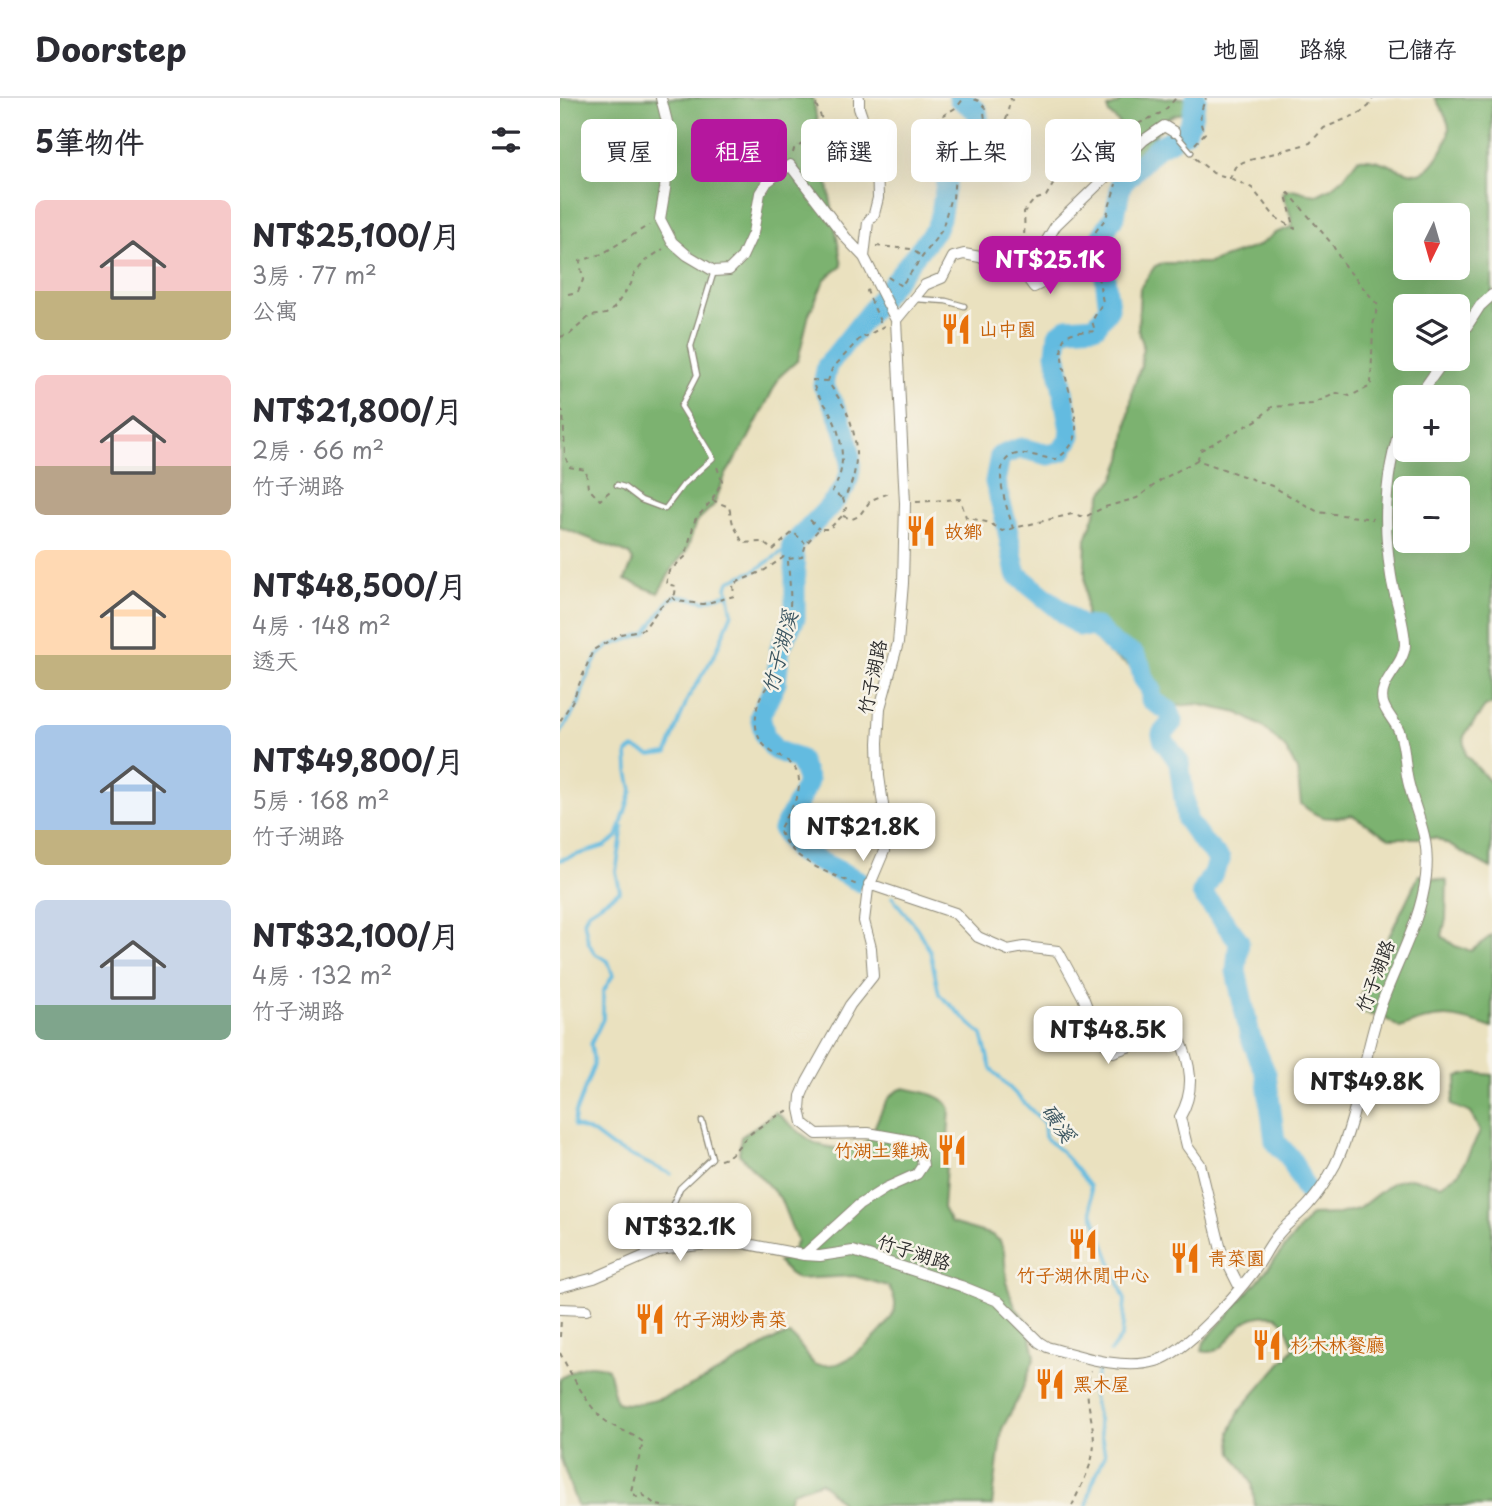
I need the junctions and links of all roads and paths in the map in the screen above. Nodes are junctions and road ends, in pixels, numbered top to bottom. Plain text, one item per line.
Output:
1 (662, 98) edge
2 (816, 98) edge
3 (859, 98) edge
4 (964, 98) edge
5 (971, 98) edge
6 (1010, 98) edge
7 (1176, 98) edge
8 (1206, 98) edge
9 (1373, 98) edge
10 (1165, 111) junction
11 (937, 119) edge
12 (985, 119) edge
13 (1006, 119) edge
14 (1164, 126) junction
15 (1174, 132) joint
16 (1191, 152) junction
17 (790, 164) junction
18 (1230, 178) junction
19 (954, 182) edge
20 (1117, 182) edge
21 (660, 219) junction
22 (672, 242) junction
23 (867, 245) junction
24 (864, 257) junction
25 (922, 257) junction
26 (1017, 264) junction
27 (714, 271) junction
28 (888, 278) dead end
29 (867, 291) dead end
30 (568, 294) dead end
31 (1492, 295) edge
32 (914, 299) junction
33 (964, 306) dead end
34 (895, 320) junction
35 (1470, 321) edge
36 (883, 327) junction
37 (560, 337) edge
38 (828, 381) junction
39 (560, 409) edge
40 (1393, 454) edge
41 (713, 458) junction
42 (1198, 460) junction
43 (904, 483) junction
44 (617, 485) joint
45 (843, 499) junction
46 (712, 500) junction
47 (905, 503) junction
48 (842, 516) junction
49 (810, 520) dead end
50 (1385, 520) junction
51 (819, 529) junction
52 (1013, 530) junction
53 (806, 544) junction
54 (788, 559) junction
55 (672, 597) junction
56 (560, 721) edge
57 (869, 886) junction
58 (801, 1096) junction
59 (702, 1121) dead end
60 (712, 1158) junction
61 (658, 1251) junction
62 (804, 1255) junction
63 (560, 1287) edge
64 (1240, 1288) junction
65 (560, 1309) edge
66 (586, 1310) dead end
67 (560, 1314) edge
68 (560, 1337) edge
69 (560, 1353) edge
70 (1095, 1359) junction
71 (662, 1506) edge
72 (1072, 1506) edge

1 - 21 street
2 - 17 path
3 - 23 street
4 - 11 path
5 - 12 path
6 - 13 path
7 - 10 path
8 - 16 path
9 - 18 path
10 - 14 path
10 - 26 path
14 - 15 street
14 - 26 street
15 - 16 lane
16 - 18 path
17 - 24 street
17 - 27 street
18 - 42 path
19 - 25 path
20 - 52 path
21 - 22 street
21 - 30 path
22 - 27 street
22 - 37 path
23 - 24 street
23 - 25 path
24 - 34 street, 竹子湖路
25 - 28 path
26 - 32 street
27 - 41 lane
29 - 36 path
31 - 35 street
32 - 33 lane
32 - 34 street
34 - 36 path
34 - 43 street, 竹子湖路
36 - 38 path
38 - 45 path
38 - 45 path
39 - 44 path
40 - 50 street, 竹子湖路
41 - 44 lane
41 - 46 path
42 - 50 path
42 - 52 path
43 - 47 street, 竹子湖路
43 - 48 path
45 - 48 path
46 - 53 path
46 - 55 path
47 - 52 path
47 - 57 street, 竹子湖路
48 - 51 path
49 - 51 path
50 - 64 street, 竹子湖路
51 - 53 path
53 - 54 path
54 - 55 path
54 - 57 path
55 - 56 path
57 - 58 street, 竹子湖路
57 - 64 street
58 - 60 path
58 - 62 street
59 - 60 lane
60 - 61 lane
61 - 62 street, 竹子湖路
61 - 63 street, 竹子湖路
62 - 70 street, 竹子湖路
64 - 70 street, 竹子湖路
65 - 66 street
67 - 68 path
69 - 71 path
70 - 72 path

